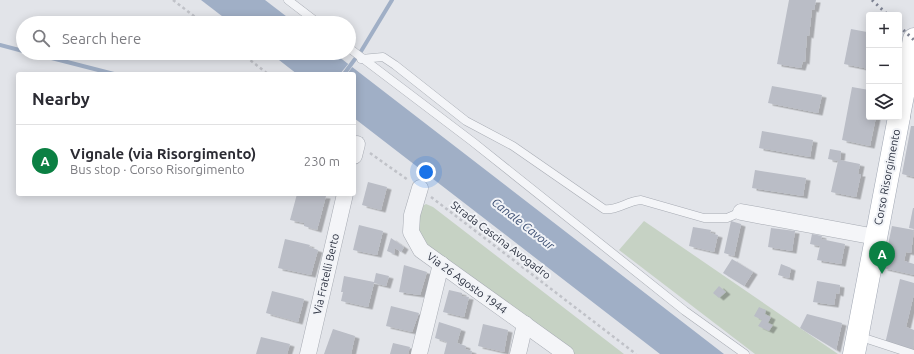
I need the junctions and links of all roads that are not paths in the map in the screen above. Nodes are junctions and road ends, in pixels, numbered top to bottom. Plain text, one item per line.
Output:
1 (288, 0) edge
2 (309, 16) edge
3 (914, 39) edge
4 (356, 54) edge
5 (362, 59) junction
6 (902, 101) edge
7 (898, 120) edge
8 (420, 188) road end
9 (345, 196) edge
10 (741, 212) joint
11 (876, 237) junction
12 (441, 264) junction
13 (525, 324) junction
14 (856, 345) edge
15 (308, 354) edge
16 (419, 354) edge
17 (518, 354) edge
18 (566, 354) edge
19 (746, 354) edge
20 (912, 354) edge

1 - 2 lane
3 - 6 main road, Corso Risorgimento
4 - 5 lane
5 - 10 lane
5 - 19 lane
7 - 11 main road, Corso Risorgimento
8 - 12 street, Via 26 Agosto 1944
9 - 15 street, Via Fratelli Berto
10 - 11 street
11 - 14 main road, Corso Risorgimento
12 - 13 street, Via 26 Agosto 1944
12 - 16 street
13 - 17 street
13 - 18 street, Via 26 Agosto 1944
14 - 20 lane

